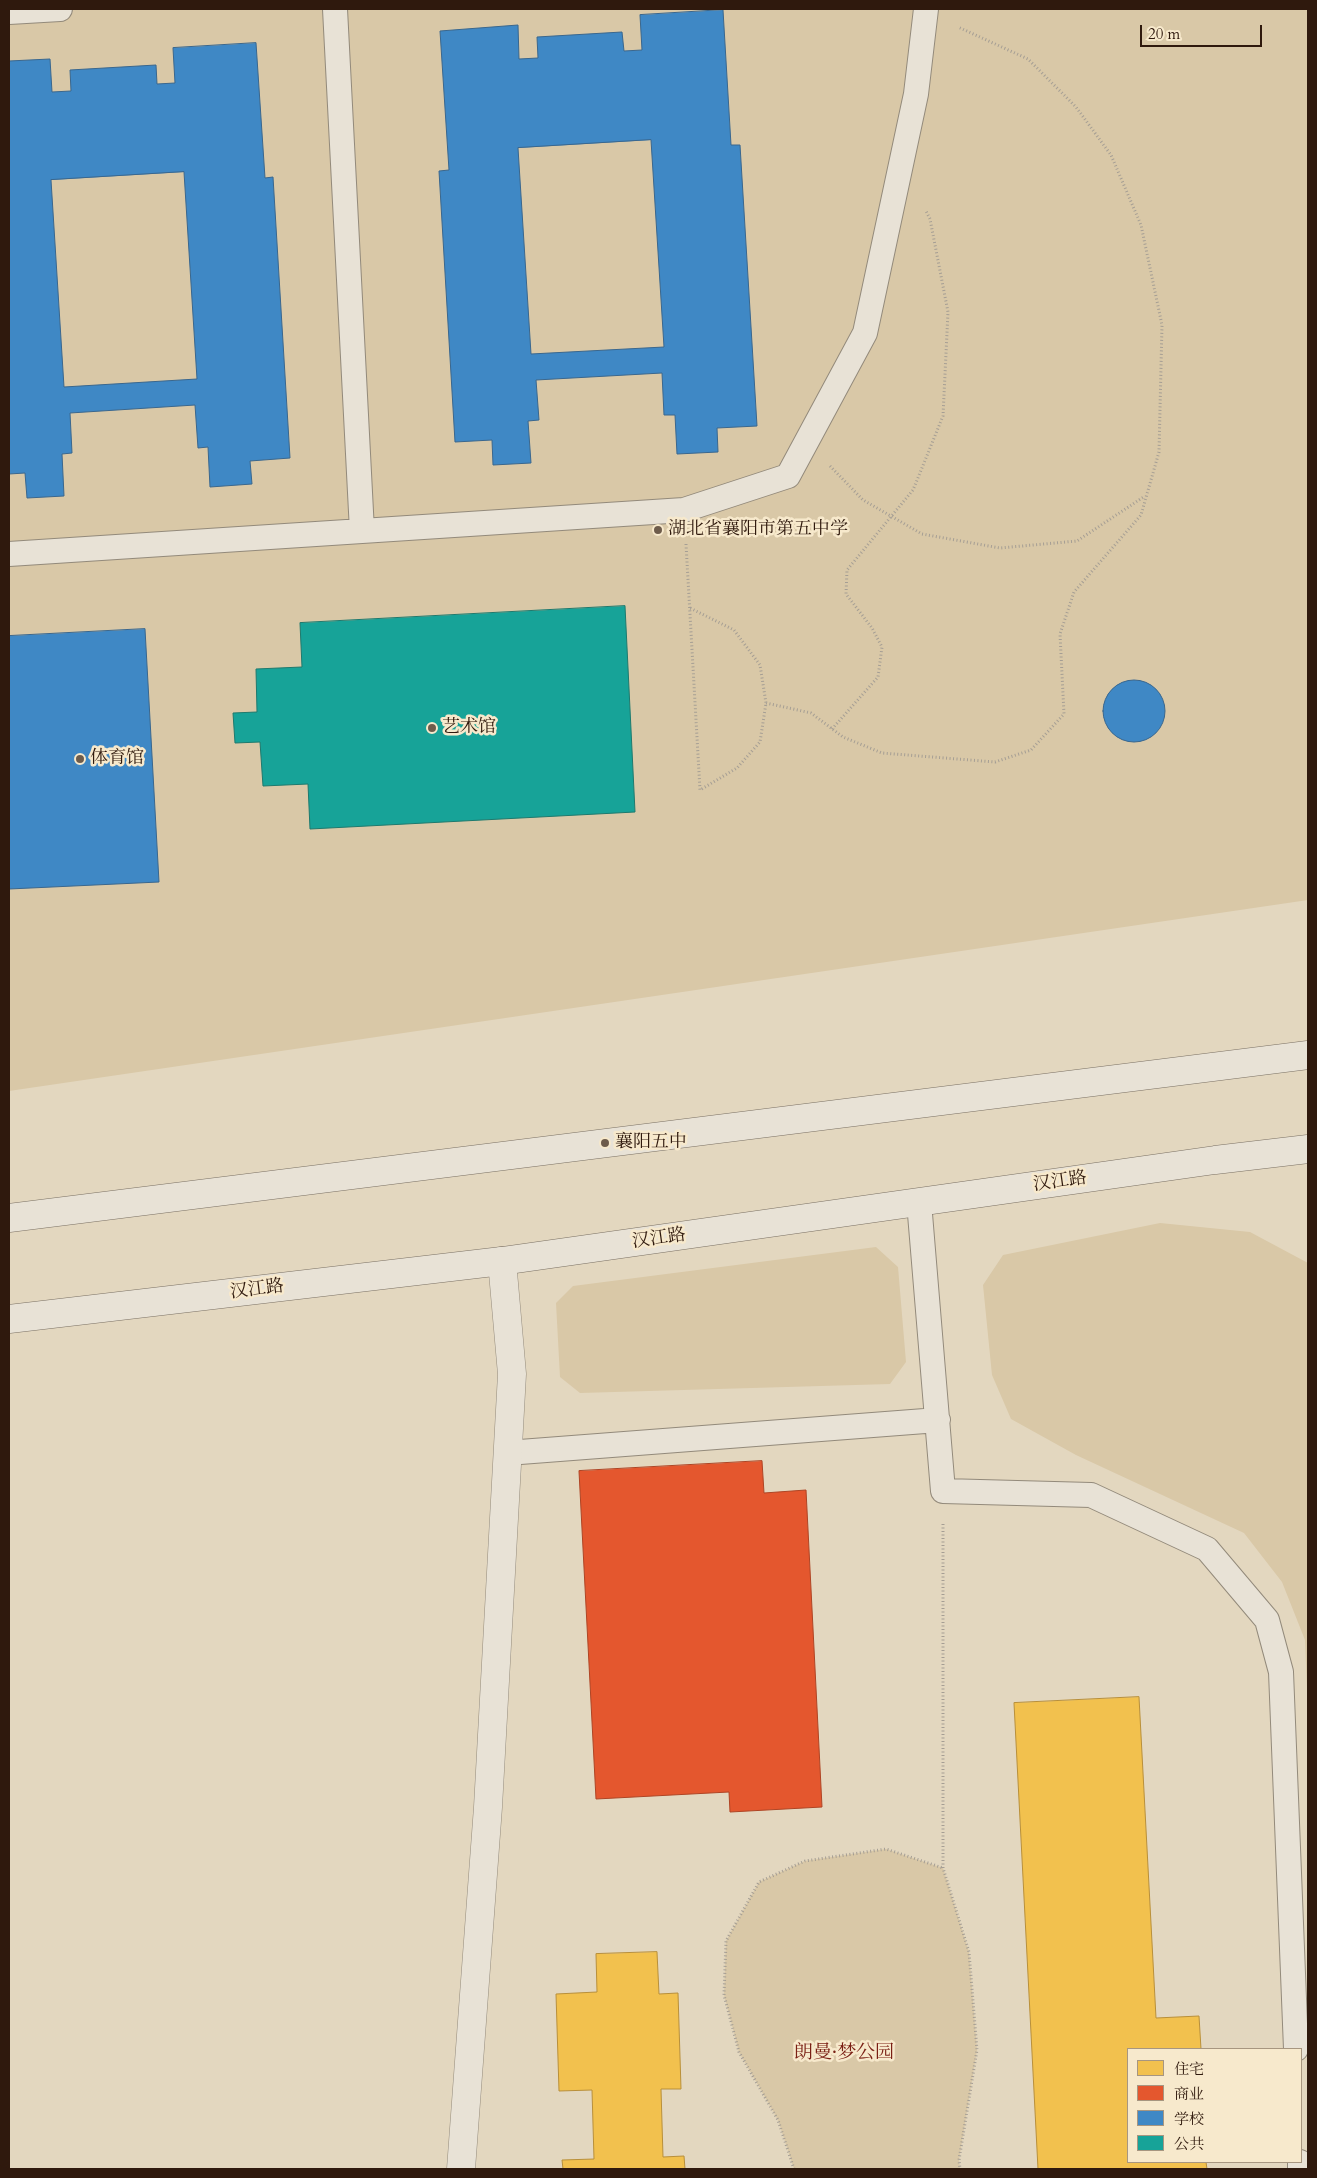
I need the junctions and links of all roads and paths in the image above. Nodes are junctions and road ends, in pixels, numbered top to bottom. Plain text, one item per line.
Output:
1 (60, 9) edge
2 (335, 9) edge
3 (926, 10) edge
4 (9, 12) edge
5 (901, 164) junction
6 (806, 442) junction
7 (1146, 496) junction
8 (684, 510) junction
9 (892, 517) junction
10 (362, 531) junction
11 (9, 554) edge
12 (690, 608) junction
13 (766, 704) junction
14 (832, 729) junction
15 (1308, 1055) edge
16 (1308, 1149) edge
17 (919, 1202) junction
18 (9, 1218) edge
19 (502, 1261) junction
20 (9, 1319) edge
21 (938, 1420) junction
22 (507, 1453) junction
23 (943, 1491) junction
24 (943, 1868) junction
25 (1296, 2048) edge
26 (461, 2169) edge
27 (794, 2169) edge
28 (960, 2169) edge

1 - 4 lane
2 - 10 lane
3 - 5 lane
3 - 7 path
5 - 6 lane
5 - 9 path
6 - 8 lane
6 - 9 path
7 - 9 path
7 - 14 path
8 - 10 lane
8 - 12 path
9 - 14 path
10 - 11 lane
12 - 13 path
12 - 13 path
13 - 14 path
15 - 18 main road
16 - 17 main road, 汉江路
17 - 19 main road, 汉江路
17 - 21 lane
19 - 20 main road, 汉江路
19 - 22 main road
21 - 22 lane
21 - 23 lane
22 - 26 main road
23 - 24 path
23 - 25 lane
24 - 27 path
24 - 28 path

